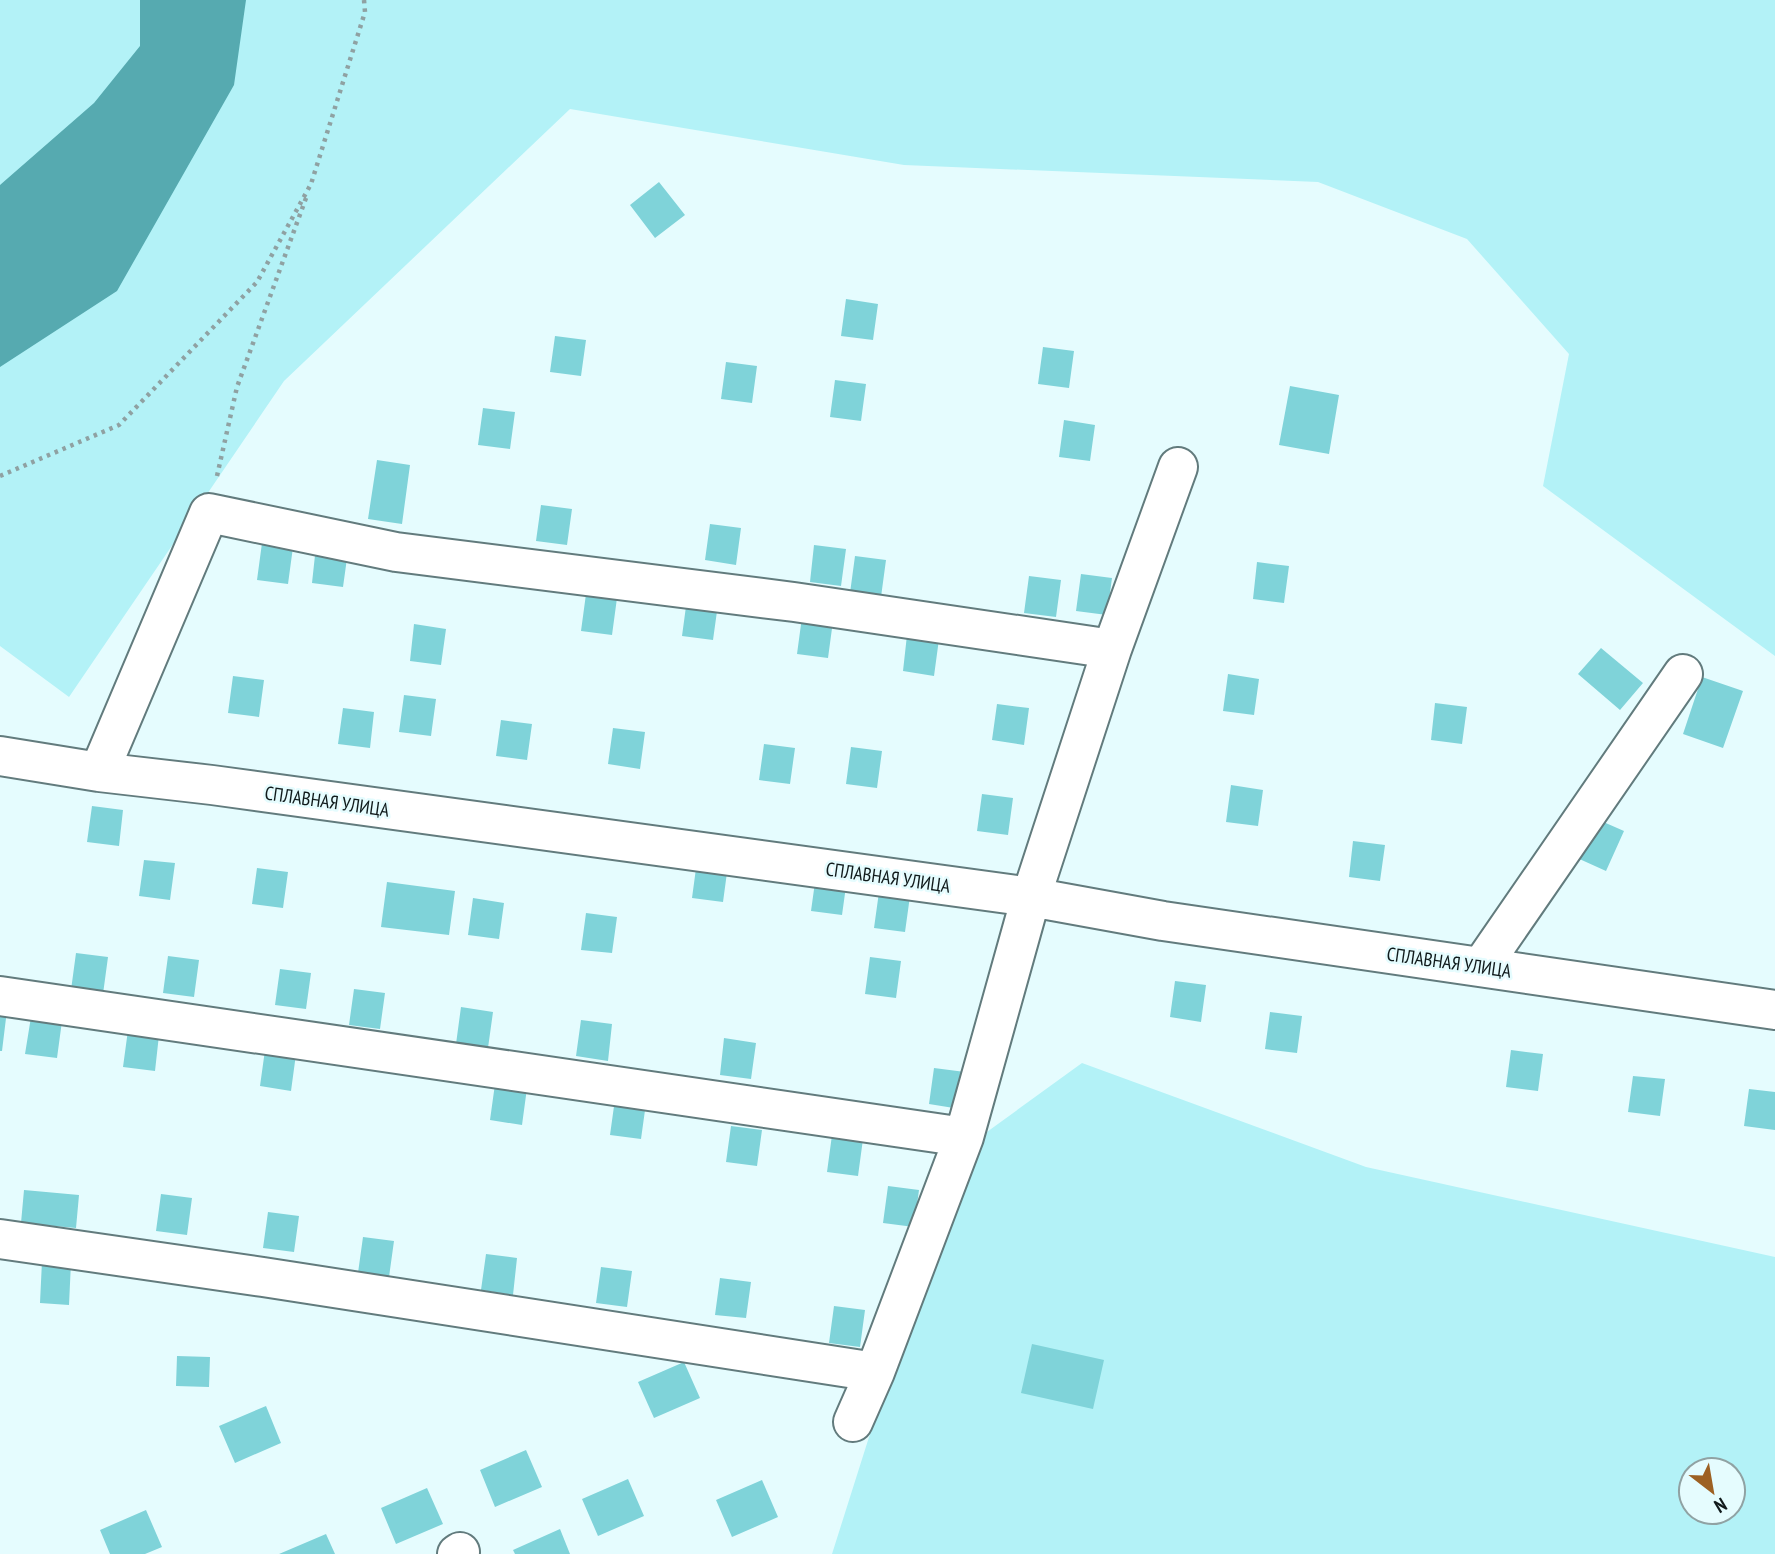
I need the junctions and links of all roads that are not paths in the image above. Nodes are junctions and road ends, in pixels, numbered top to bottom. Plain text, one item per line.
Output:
1 (1178, 467) dead end
2 (1112, 649) junction
3 (1683, 674) dead end
4 (0, 757) edge
5 (99, 772) junction
6 (1031, 897) junction
7 (1480, 967) junction
8 (0, 996) edge
9 (1775, 1010) edge
10 (964, 1138) junction
11 (0, 1239) edge
12 (875, 1372) junction
13 (853, 1422) dead end

1 - 2 lane
2 - 5 lane
2 - 6 lane
3 - 7 lane
4 - 5 lane, СПЛАВНАЯ УЛИЦА
5 - 6 lane, СПЛАВНАЯ УЛИЦА
6 - 7 lane, СПЛАВНАЯ УЛИЦА
6 - 10 lane
7 - 9 lane, СПЛАВНАЯ УЛИЦА
8 - 10 lane
10 - 12 lane
11 - 12 lane
12 - 13 lane

